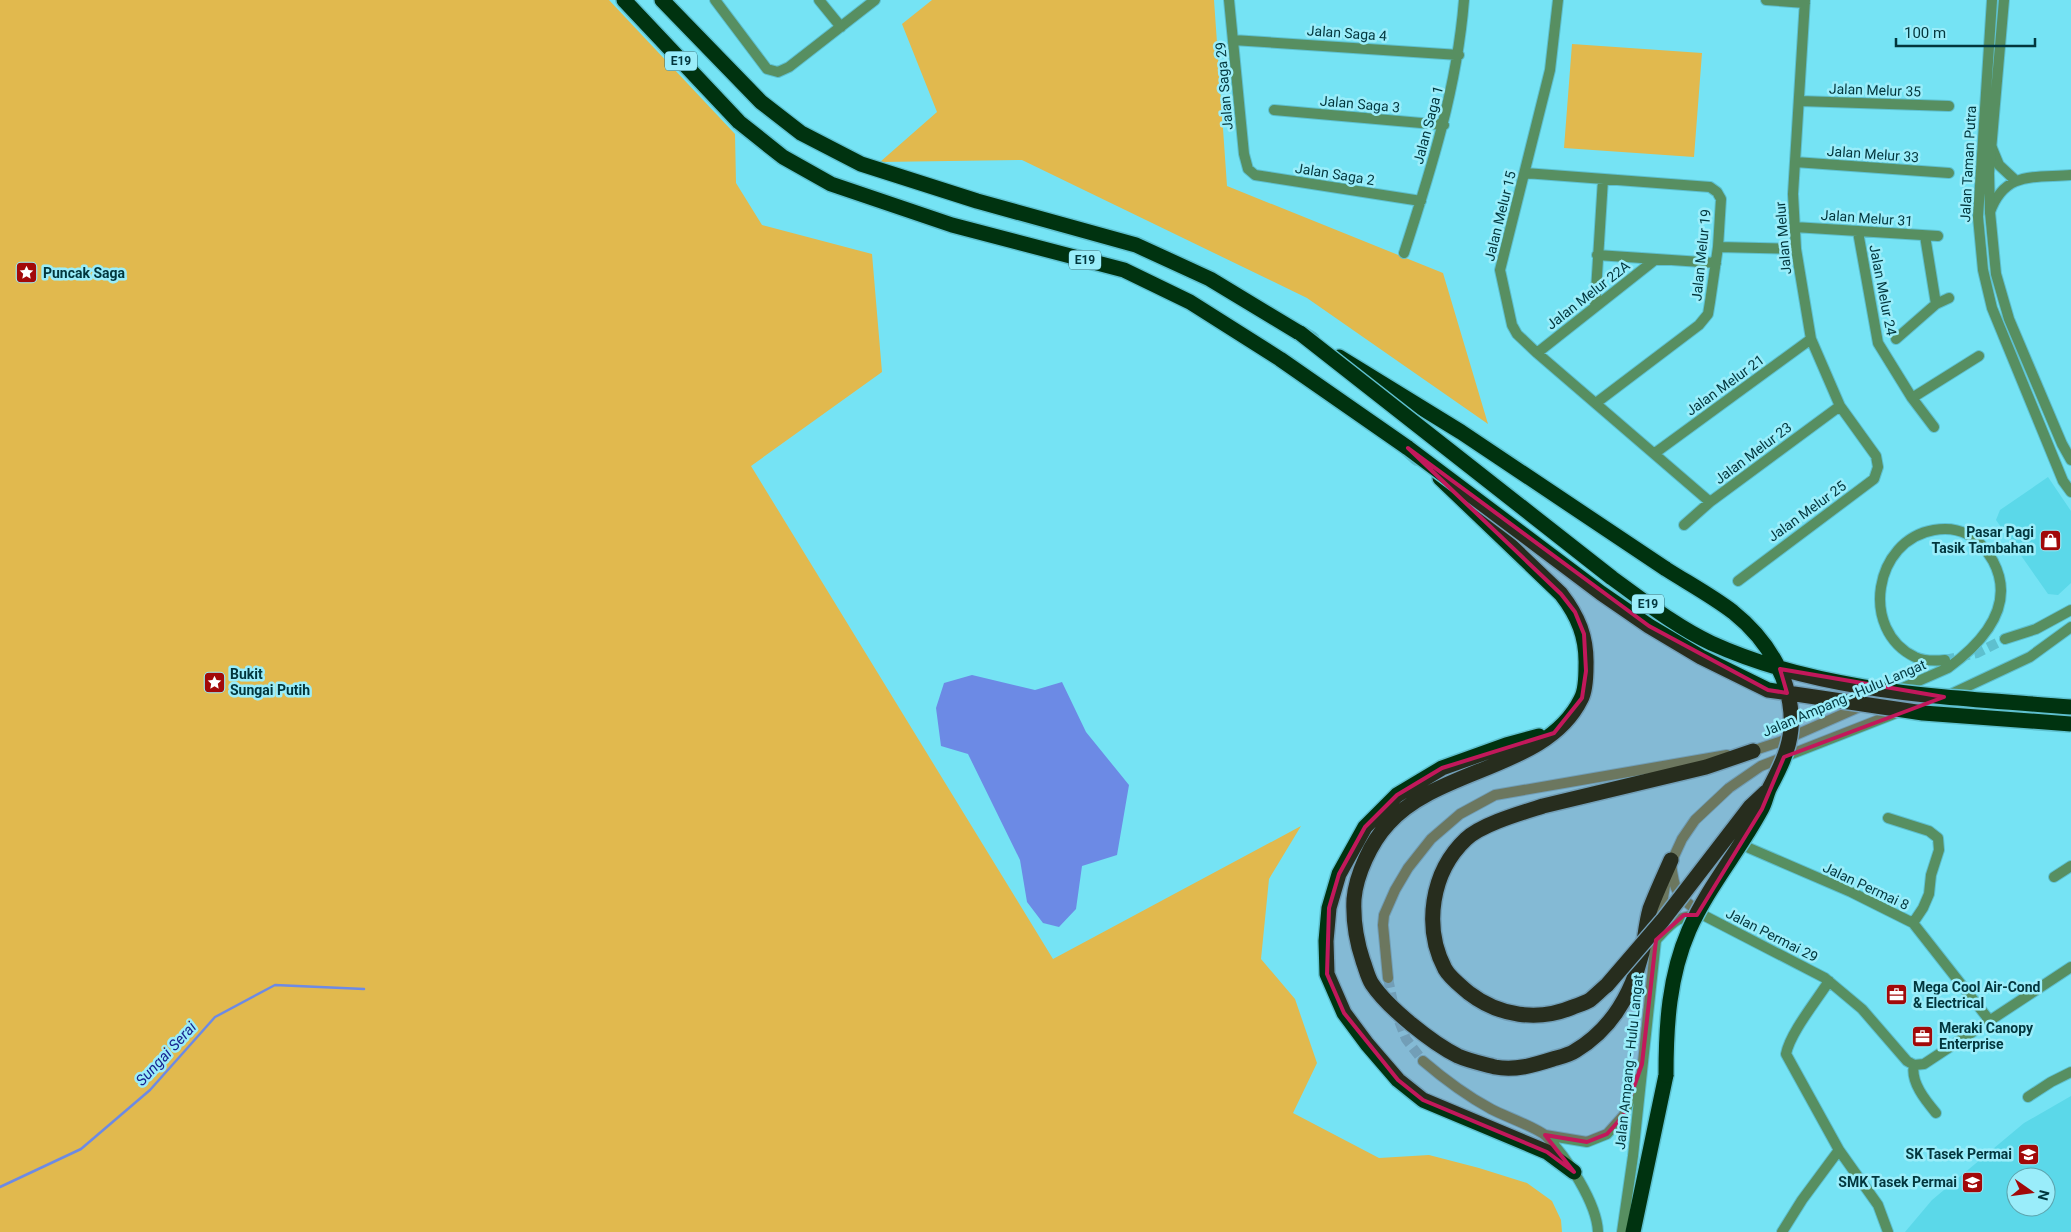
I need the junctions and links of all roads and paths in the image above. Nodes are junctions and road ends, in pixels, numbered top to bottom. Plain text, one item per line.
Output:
1 (624, 0) edge
2 (662, 0) edge
3 (714, 0) edge
4 (819, 0) edge
5 (874, 0) edge
6 (1229, 0) edge
7 (1464, 0) edge
8 (1558, 0) edge
9 (1766, 0) edge
10 (1992, 0) edge
11 (2004, 0) edge
12 (1805, 1) edge
13 (841, 27) junction
14 (1233, 40) junction
15 (1459, 55) junction
16 (1800, 101) junction
17 (1949, 106) dead end
18 (1274, 110) dead end
19 (1444, 125) junction
20 (1992, 148) junction
21 (1795, 162) junction
22 (1248, 169) joint
23 (1525, 173) junction
24 (1949, 173) dead end
25 (2071, 175) edge
26 (1603, 179) junction
27 (2015, 180) junction
28 (1421, 200) junction
29 (1990, 212) junction
30 (1794, 227) junction
31 (1858, 232) junction
32 (1925, 236) junction
33 (1938, 236) dead end
34 (1718, 247) junction
35 (1796, 249) junction
36 (1404, 253) dead end
37 (1597, 256) junction
38 (1656, 260) junction
39 (1716, 263) junction
40 (1949, 298) dead end
41 (1936, 304) junction
42 (1595, 307) junction
43 (1300, 333) junction
44 (1811, 339) junction
45 (1896, 339) dead end
46 (1537, 353) junction
47 (1979, 356) dead end
48 (1912, 398) junction
49 (1596, 403) junction
50 (1840, 406) junction
51 (1934, 427) dead end
52 (1408, 448) junction
53 (1655, 453) junction
54 (1876, 456) joint
55 (2071, 460) edge
56 (2071, 492) edge
57 (1710, 502) junction
58 (1684, 524) dead end
59 (1738, 581) dead end
60 (2071, 610) edge
61 (2070, 630) edge
62 (2005, 639) tunnel mouth
63 (1945, 660) tunnel mouth
64 (2071, 707) edge
65 (2071, 724) edge
66 (1554, 732) junction
67 (1753, 751) junction
68 (1769, 790) junction
69 (1888, 818) dead end
70 (1748, 848) dead end
71 (1671, 860) junction
72 (2071, 866) edge
73 (2054, 877) dead end
74 (1702, 914) junction
75 (1913, 923) junction
76 (1656, 940) junction
77 (2071, 967) edge
78 (1388, 978) tunnel mouth
79 (1829, 981) junction
80 (1990, 1021) junction
81 (1423, 1061) tunnel mouth
82 (1642, 1064) junction
83 (1914, 1065) junction
84 (2071, 1072) edge
85 (2028, 1097) dead end
86 (1936, 1113) dead end
87 (1545, 1135) junction
88 (1839, 1150) junction
89 (1574, 1172) junction
90 (1598, 1232) edge
91 (1622, 1232) edge
92 (1633, 1232) edge
93 (1782, 1232) edge
94 (1888, 1232) edge

1 - 52 highway, E19
2 - 43 highway, E19
3 - 13 street
4 - 13 street
5 - 13 street
6 - 14 street, Jalan Saga 29
7 - 15 street, Jalan Saga 1
8 - 23 street, Jalan Melur 15
9 - 12 street
10 - 56 street, Jalan Taman Putra
11 - 20 street, Jalan Taman Putra
12 - 16 street, Jalan Melur
14 - 15 street, Jalan Saga 4
14 - 22 street, Jalan Saga 29
15 - 19 street, Jalan Saga 1
16 - 17 street, Jalan Melur 35
16 - 21 street, Jalan Melur
18 - 19 street, Jalan Saga 3
19 - 28 street, Jalan Saga 1
20 - 27 street
20 - 29 street, Jalan Taman Putra
21 - 24 street, Jalan Melur 33
21 - 30 street, Jalan Melur
22 - 28 street, Jalan Saga 2
23 - 26 street, Jalan Melur 19
23 - 46 street, Jalan Melur 15
25 - 27 street
26 - 34 street, Jalan Melur 19
26 - 37 street
27 - 29 street
28 - 36 street, Jalan Saga 1
29 - 55 street, Jalan Taman Putra
30 - 31 street, Jalan Melur 31
30 - 35 street, Jalan Melur
31 - 32 street, Jalan Melur 31
31 - 48 street, Jalan Melur 24
32 - 33 street, Jalan Melur 31
32 - 41 street
34 - 35 street
34 - 39 street, Jalan Melur 19
35 - 44 street, Jalan Melur
37 - 38 street
37 - 42 street
38 - 39 street
38 - 42 street, Jalan Melur 22A
39 - 49 street, Jalan Melur 19
40 - 41 street
41 - 45 street
42 - 46 street, Jalan Melur 22A
43 - 64 highway, E19, bridge
43 - 68 highway, bridge
44 - 50 street, Jalan Melur
44 - 53 street, Jalan Melur 21
46 - 49 street, Jalan Melur 15
47 - 48 street
48 - 51 street, Jalan Melur 24
49 - 53 street, Jalan Melur 15
50 - 54 street, Jalan Melur
50 - 57 street, Jalan Melur 23
52 - 65 highway, E19, bridge
52 - 66 highway, bridge
53 - 57 street, Jalan Melur 15
54 - 59 street, Jalan Melur 25
57 - 58 street, Jalan Melur 23
60 - 62 street
61 - 71 street, Jalan Ampang - Hulu Langat
63 - 67 street, Jalan Ampang - Hulu Langat
66 - 71 highway
66 - 89 highway
67 - 68 highway, bridge
67 - 78 street, Jalan Ampang - Hulu Langat
68 - 92 highway, bridge
69 - 75 street
70 - 75 street, Jalan Permai 8
71 - 74 street, Jalan Permai 29
71 - 76 street, Jalan Ampang - Hulu Langat
72 - 73 street
74 - 76 street
74 - 79 street, Jalan Permai 29
75 - 80 street, Jalan Permai 8
76 - 82 street, Jalan Ampang - Hulu Langat
77 - 80 street
79 - 83 street, Jalan Permai 29
79 - 88 street
80 - 83 street
81 - 87 street
82 - 87 street
82 - 91 street, Jalan Ampang - Hulu Langat
83 - 86 street
84 - 85 street
87 - 89 street
88 - 93 street
88 - 94 street
89 - 90 street

